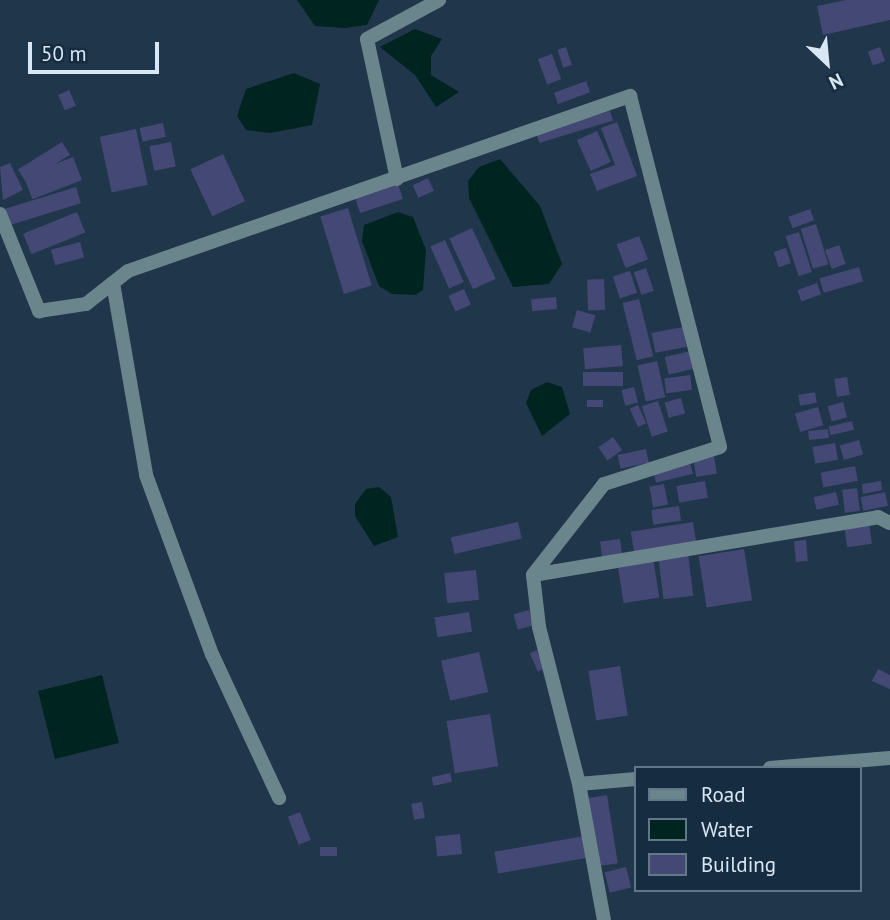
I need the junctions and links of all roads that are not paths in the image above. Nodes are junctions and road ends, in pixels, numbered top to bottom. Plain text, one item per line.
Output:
1 (439, 0) edge
2 (397, 180) junction
3 (0, 214) edge
4 (113, 282) junction
5 (890, 523) edge
6 (533, 575) junction
7 (890, 758) edge
8 (795, 766) edge
9 (634, 779) edge
10 (579, 784) junction
11 (279, 798) dead end
12 (604, 920) edge

1 - 2 street
2 - 4 street
2 - 6 street
3 - 4 street
4 - 11 street
5 - 6 street
6 - 10 street
7 - 8 street
9 - 10 street
10 - 12 street

